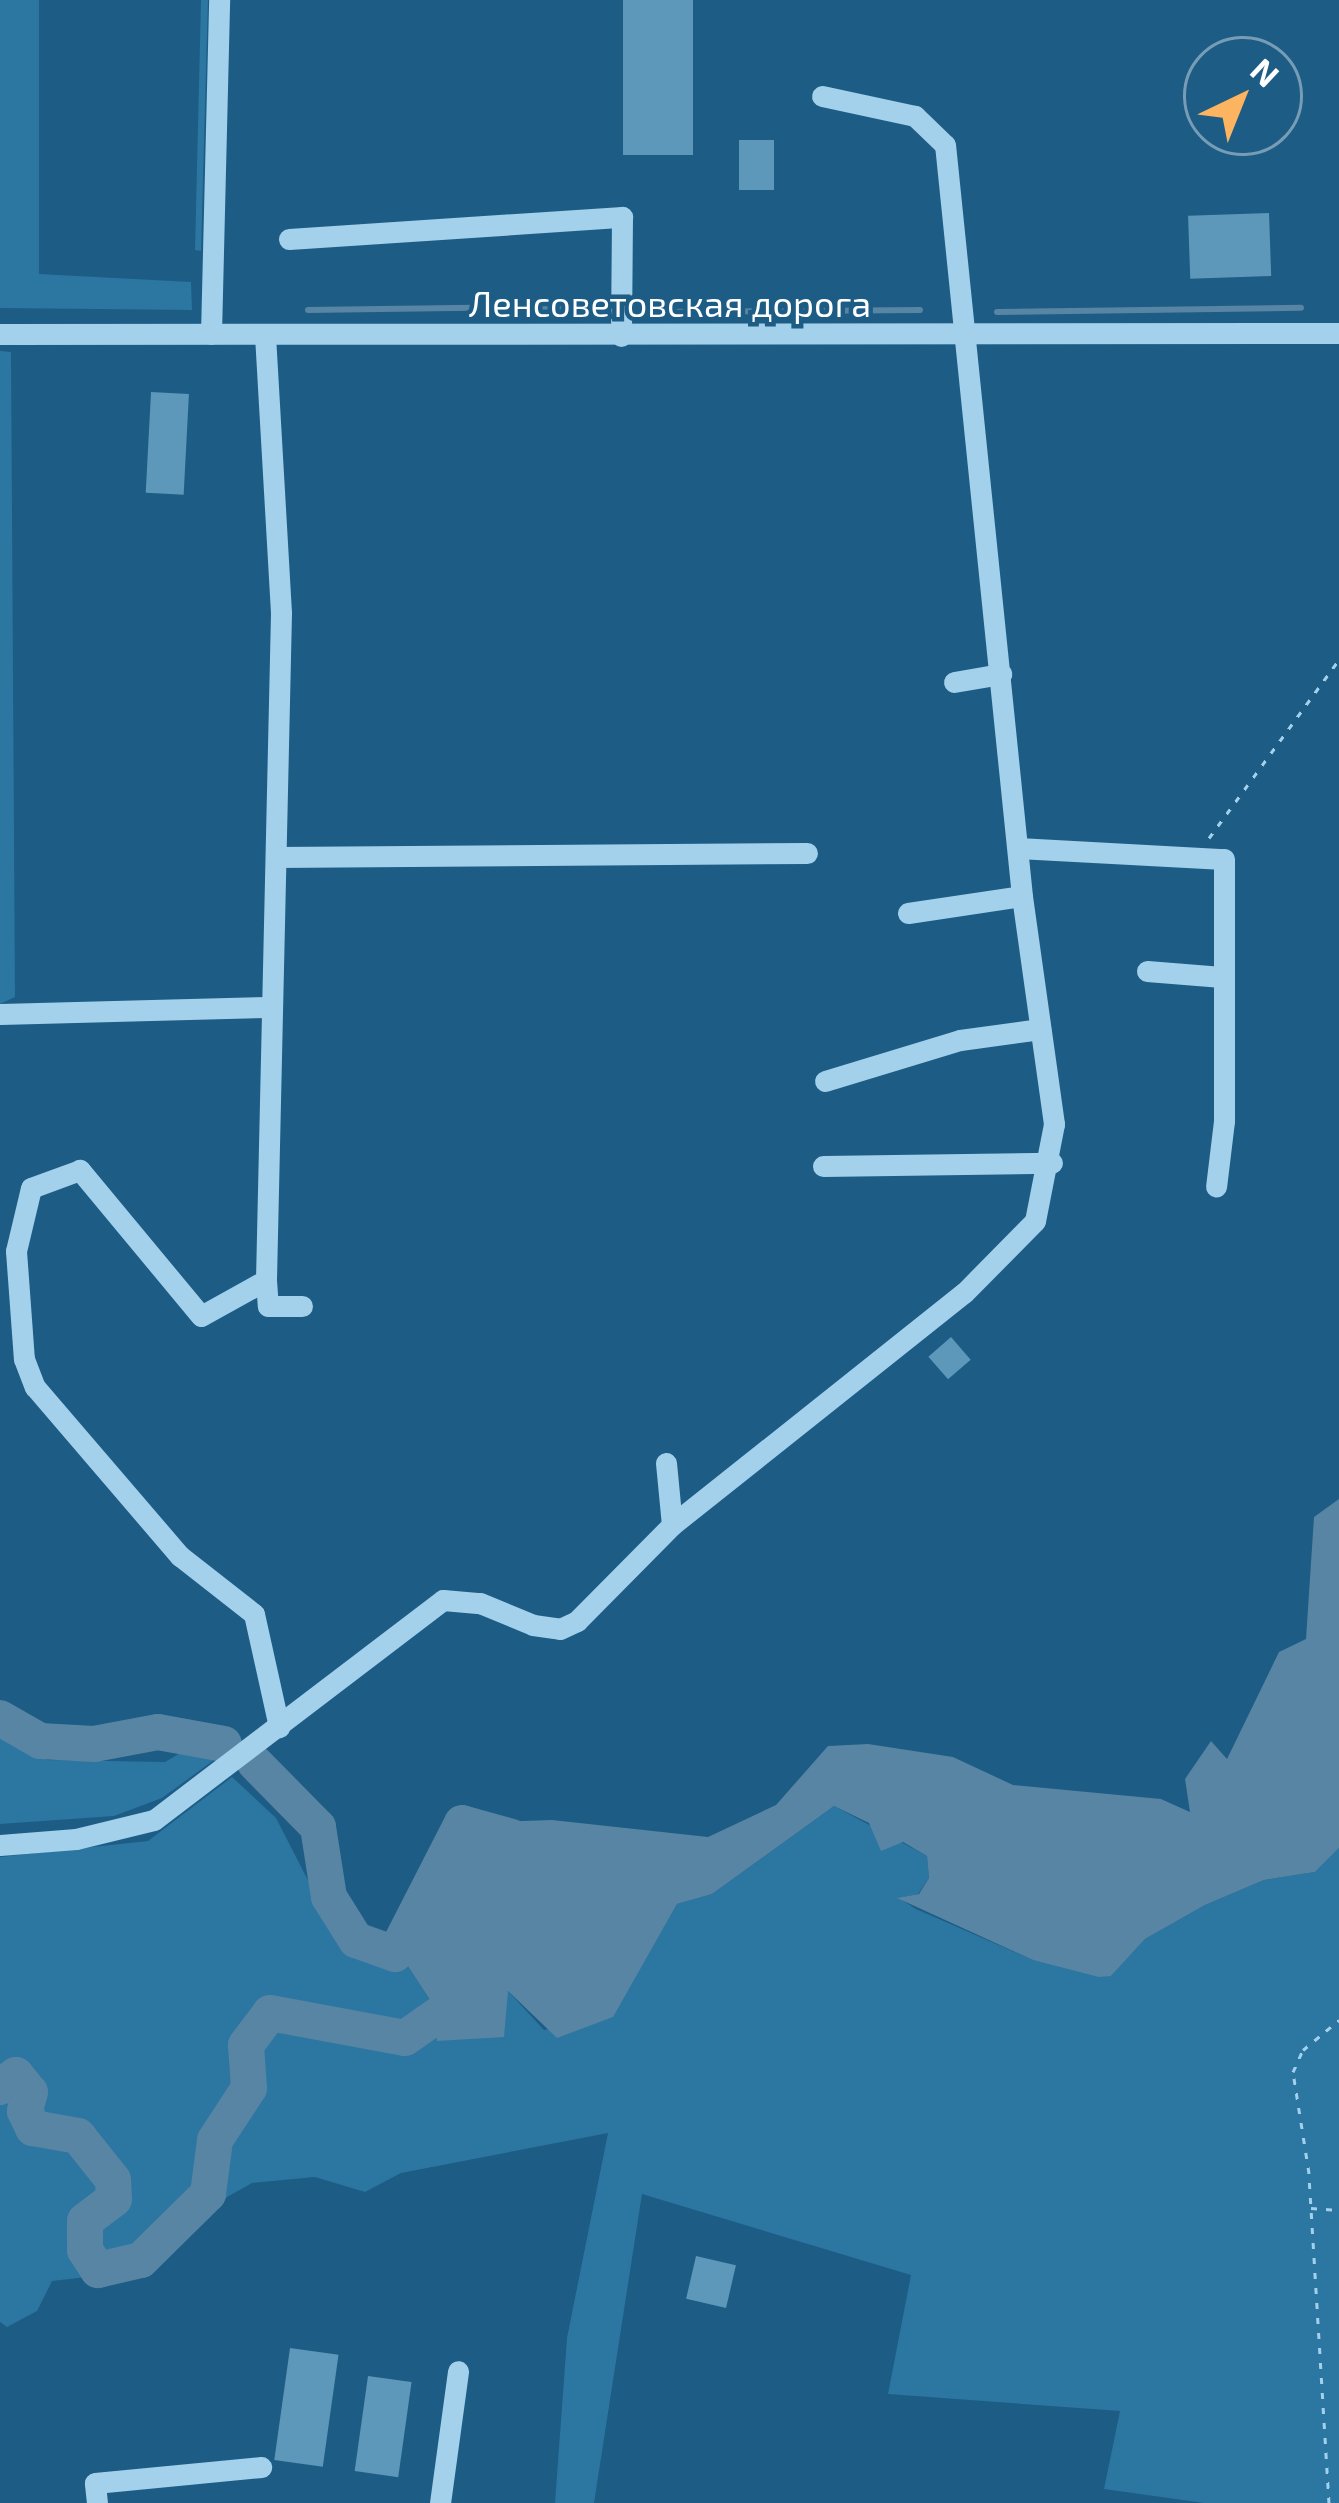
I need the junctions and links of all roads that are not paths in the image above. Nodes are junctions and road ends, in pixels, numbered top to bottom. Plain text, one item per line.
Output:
1 (219, 0) edge
2 (822, 97) dead end
3 (290, 239) dead end
4 (0, 334) edge
5 (211, 334) junction
6 (265, 334) junction
7 (1339, 334) edge
8 (621, 336) junction
9 (964, 338) junction
10 (1001, 674) junction
11 (954, 682) dead end
12 (1018, 848) junction
13 (807, 853) dead end
14 (276, 857) junction
15 (1022, 896) junction
16 (908, 913) dead end
17 (1147, 971) dead end
18 (1222, 977) junction
19 (272, 1006) junction
20 (0, 1015) edge
21 (1040, 1029) junction
22 (825, 1081) dead end
23 (1052, 1163) junction
24 (824, 1166) dead end
25 (1216, 1187) dead end
26 (266, 1280) junction
27 (302, 1306) dead end
28 (666, 1463) dead end
29 (673, 1525) junction
30 (279, 1727) junction
31 (0, 1845) edge
32 (458, 2371) dead end
33 (261, 2467) dead end
34 (97, 2503) edge
35 (440, 2503) edge

1 - 5 street
2 - 9 street
3 - 8 street
4 - 5 street, Ленсоветовская дорога
5 - 6 street, Ленсоветовская дорога
6 - 8 street, Ленсоветовская дорога
6 - 14 street
7 - 9 street, Ленсоветовская дорога
8 - 9 street, Ленсоветовская дорога
9 - 10 street
10 - 11 street
10 - 12 street
12 - 15 street
12 - 18 street
13 - 14 street
14 - 19 street
15 - 16 street
15 - 21 street
17 - 18 street
18 - 25 street
19 - 20 street
19 - 26 street
21 - 22 street
21 - 23 street
23 - 24 street
23 - 29 street
26 - 27 street
26 - 30 street
28 - 29 street
29 - 30 street
30 - 31 street
32 - 35 street
33 - 34 street

